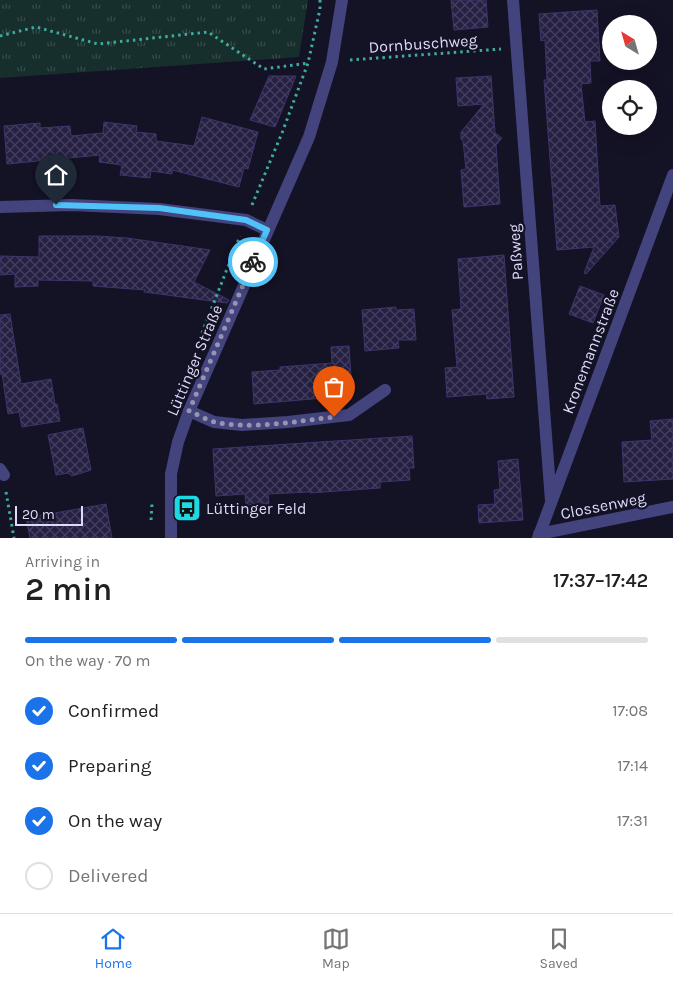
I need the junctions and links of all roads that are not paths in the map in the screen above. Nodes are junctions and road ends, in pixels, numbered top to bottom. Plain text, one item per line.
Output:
1 (342, 0) edge
2 (513, 0) edge
3 (673, 175) edge
4 (0, 207) edge
5 (267, 230) junction
6 (385, 390) dead end
7 (189, 411) junction
8 (550, 501) junction
9 (673, 508) edge
10 (538, 536) edge
11 (171, 538) edge

1 - 5 street, Lüttinger Straße
2 - 8 street, Paßweg
3 - 8 street, Kronemannstraße
4 - 5 street
5 - 7 street, Lüttinger Straße
6 - 7 street
7 - 11 street, Lüttinger Straße
8 - 10 street, Kronemannstraße
9 - 10 street, Clossenweg

